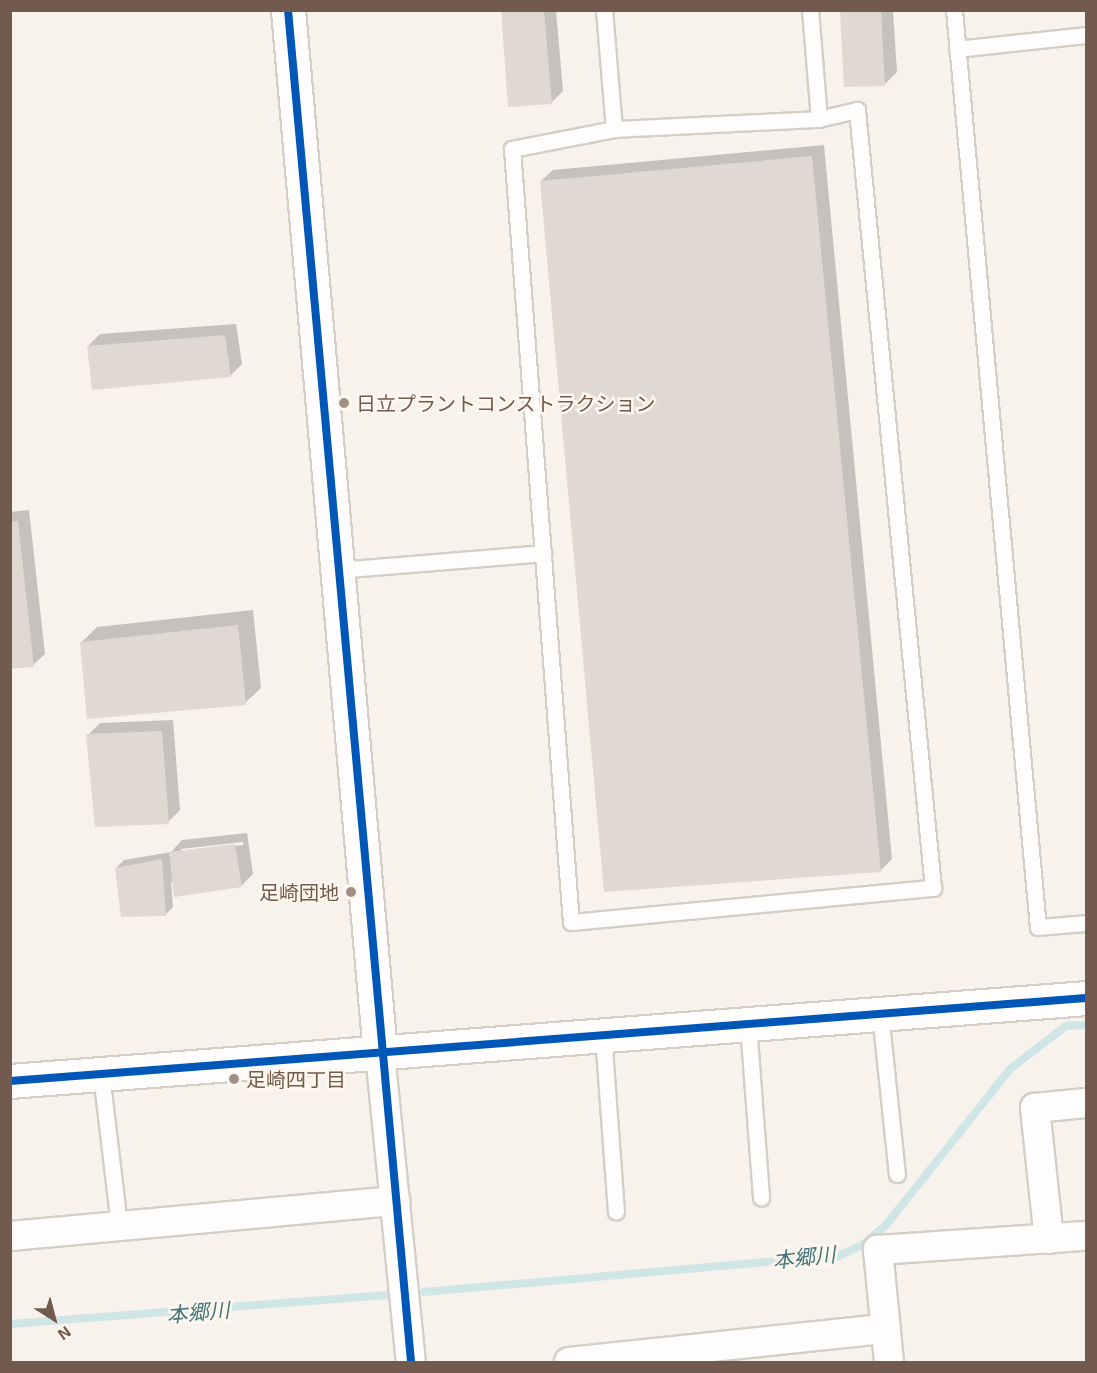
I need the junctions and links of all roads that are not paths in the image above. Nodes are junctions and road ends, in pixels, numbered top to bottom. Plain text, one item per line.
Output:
1 (288, 10) edge
2 (604, 10) edge
3 (810, 10) edge
4 (954, 10) edge
5 (1086, 35) edge
6 (957, 49) junction
7 (819, 119) junction
8 (614, 129) junction
9 (543, 553) junction
10 (337, 570) junction
11 (1086, 923) edge
12 (1086, 998) edge
13 (880, 1013) junction
14 (748, 1024) junction
15 (603, 1035) junction
16 (380, 1053) junction
17 (101, 1074) junction
18 (10, 1081) edge
19 (1086, 1103) edge
20 (897, 1174) dead end
21 (761, 1198) dead end
22 (395, 1201) junction
23 (616, 1212) dead end
24 (119, 1226) junction
25 (10, 1236) edge
26 (1086, 1236) edge
27 (1049, 1239) junction
28 (885, 1329) junction
29 (411, 1362) edge
30 (569, 1362) edge
31 (889, 1362) edge

1 - 10 street
2 - 8 lane
3 - 7 lane
4 - 6 lane
5 - 6 lane
6 - 11 lane
7 - 8 lane
7 - 9 lane
8 - 9 lane
9 - 10 lane
10 - 16 street
12 - 13 street
13 - 14 street
13 - 20 lane
14 - 15 street
14 - 21 lane
15 - 16 street
15 - 23 lane
16 - 17 street
16 - 22 street
17 - 18 street
17 - 24 lane
19 - 27 street
22 - 24 street
22 - 29 street
24 - 25 street
26 - 27 street
27 - 28 street
28 - 30 street
28 - 31 street

